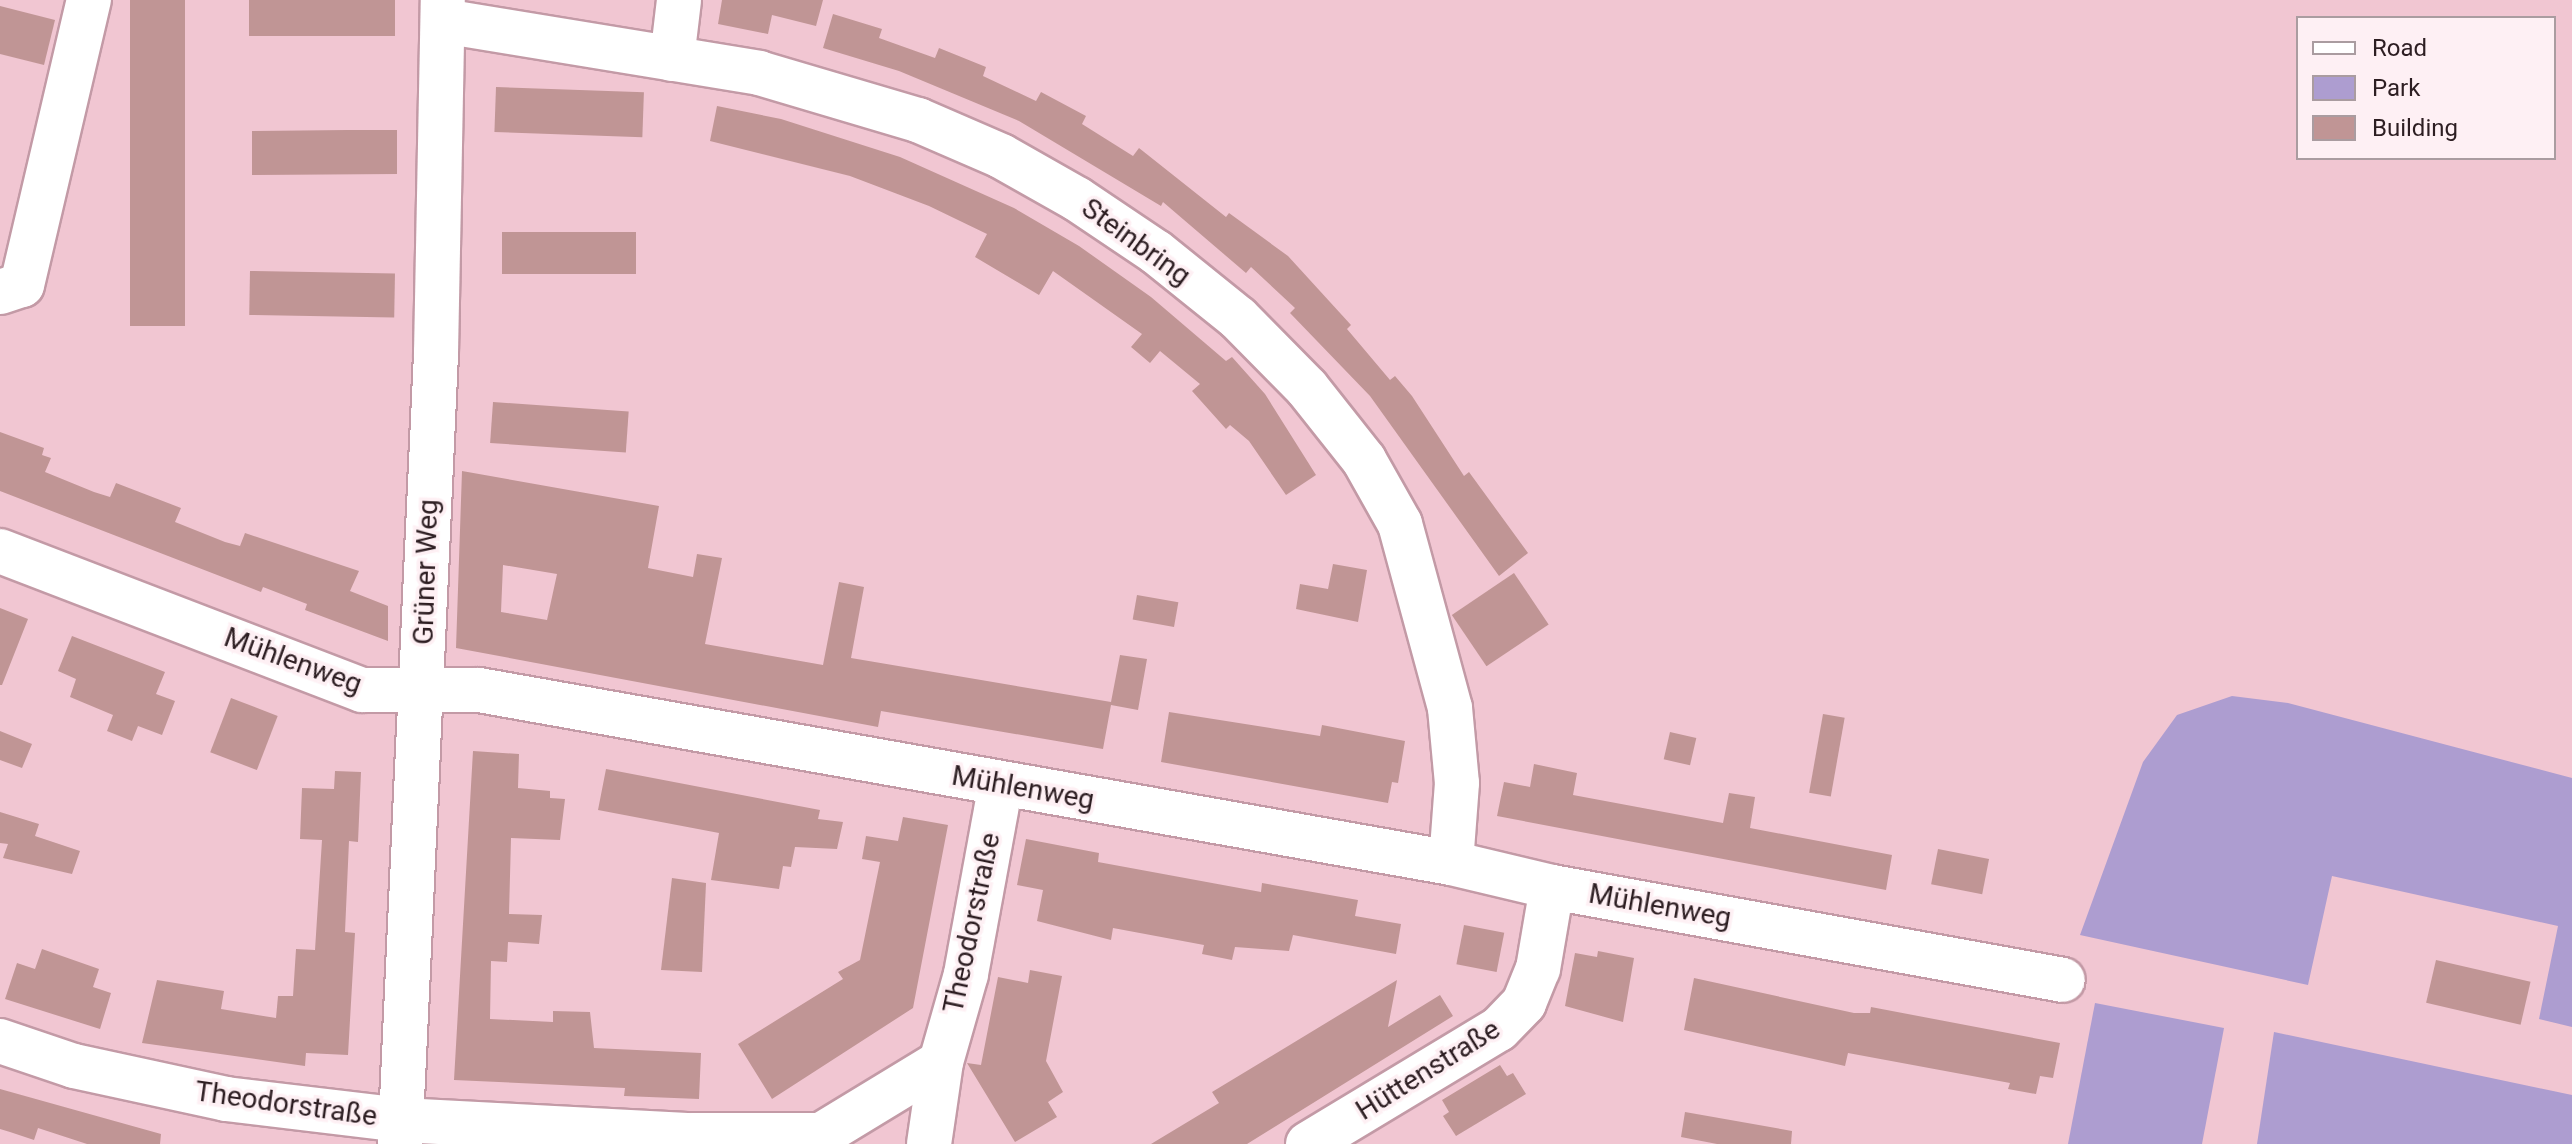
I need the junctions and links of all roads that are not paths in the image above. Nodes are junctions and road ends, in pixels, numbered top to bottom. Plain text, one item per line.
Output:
1 (89, 0) edge
2 (679, 0) edge
3 (443, 10) edge
4 (672, 59) junction
5 (0, 292) edge
6 (0, 551) edge
7 (421, 690) junction
8 (1001, 784) junction
9 (1451, 863) junction
10 (1552, 887) junction
11 (2063, 980) dead end
12 (0, 1041) edge
13 (941, 1062) junction
14 (401, 1132) edge
15 (831, 1140) edge
16 (929, 1144) edge
17 (1308, 1144) edge

1 - 5 street
2 - 4 street
3 - 4 street, Steinbring
3 - 7 street, Grüner Weg
4 - 9 street, Steinbring
6 - 7 street, Mühlenweg
7 - 8 street, Mühlenweg
7 - 14 street, Grüner Weg
8 - 9 street, Mühlenweg
8 - 13 street, Theodorstraße
9 - 10 street, Mühlenweg
10 - 11 street, Mühlenweg
10 - 17 street, Hüttenstraße
12 - 14 street, Theodorstraße
13 - 15 street, Theodorstraße
13 - 16 street, Theodorstraße
14 - 15 street, Theodorstraße

